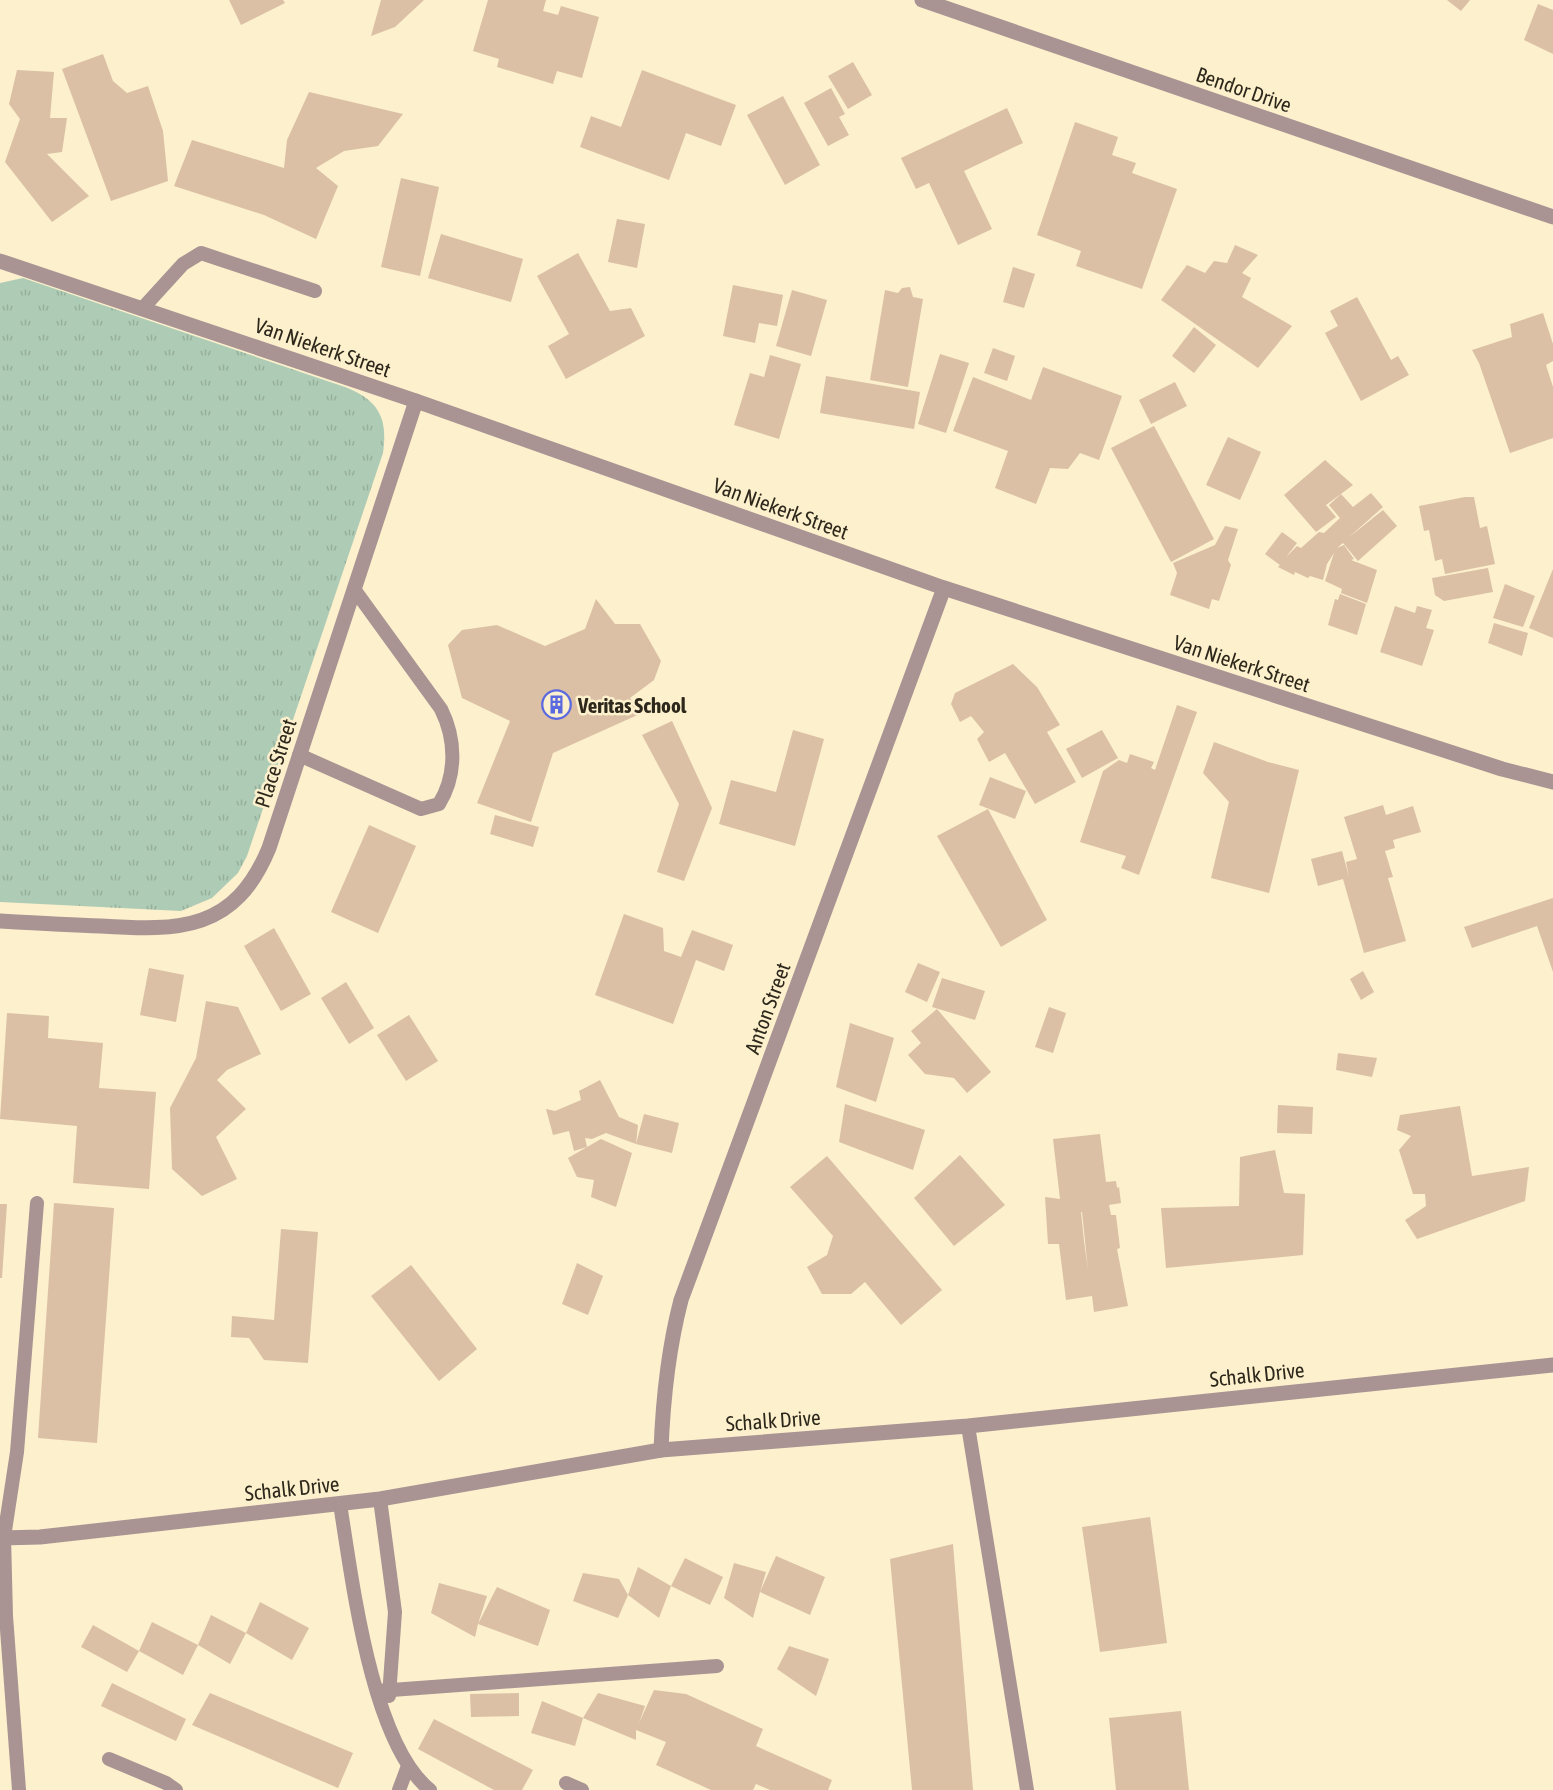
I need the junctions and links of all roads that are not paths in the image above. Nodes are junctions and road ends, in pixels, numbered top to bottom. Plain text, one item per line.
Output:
1 (922, 0) edge
2 (1553, 217) edge
3 (0, 261) edge
4 (315, 291) dead end
5 (142, 309) junction
6 (416, 401) junction
7 (944, 588) junction
8 (354, 589) junction
9 (299, 755) junction
10 (1553, 782) edge
11 (0, 921) edge
12 (37, 1203) dead end
13 (1553, 1365) edge
14 (968, 1426) junction
15 (662, 1450) junction
16 (380, 1499) junction
17 (340, 1504) junction
18 (2, 1537) edge
19 (717, 1666) dead end
20 (384, 1690) junction
21 (109, 1760) dead end
22 (408, 1766) junction
23 (566, 1783) dead end
24 (19, 1790) edge
25 (176, 1790) edge
26 (399, 1790) edge
27 (430, 1790) edge
28 (582, 1790) edge
29 (1027, 1790) edge

1 - 2 street, Bendor Drive
3 - 5 street, Van Niekerk Street
4 - 5 lane
5 - 6 street, Van Niekerk Street
6 - 7 street, Van Niekerk Street
6 - 8 street, Place Street
7 - 10 street, Van Niekerk Street
7 - 15 street, Anton Street
8 - 9 street, Place Street
8 - 9 lane
9 - 11 street, Place Street
12 - 18 lane
13 - 14 street, Schalk Drive
14 - 15 street, Schalk Drive
14 - 29 lane
15 - 16 street, Schalk Drive
16 - 17 street, Schalk Drive
16 - 20 lane
17 - 18 street, Schalk Drive
17 - 20 lane
18 - 24 lane
19 - 20 lane
20 - 22 lane
21 - 25 lane
22 - 26 lane
22 - 27 lane
23 - 28 lane

